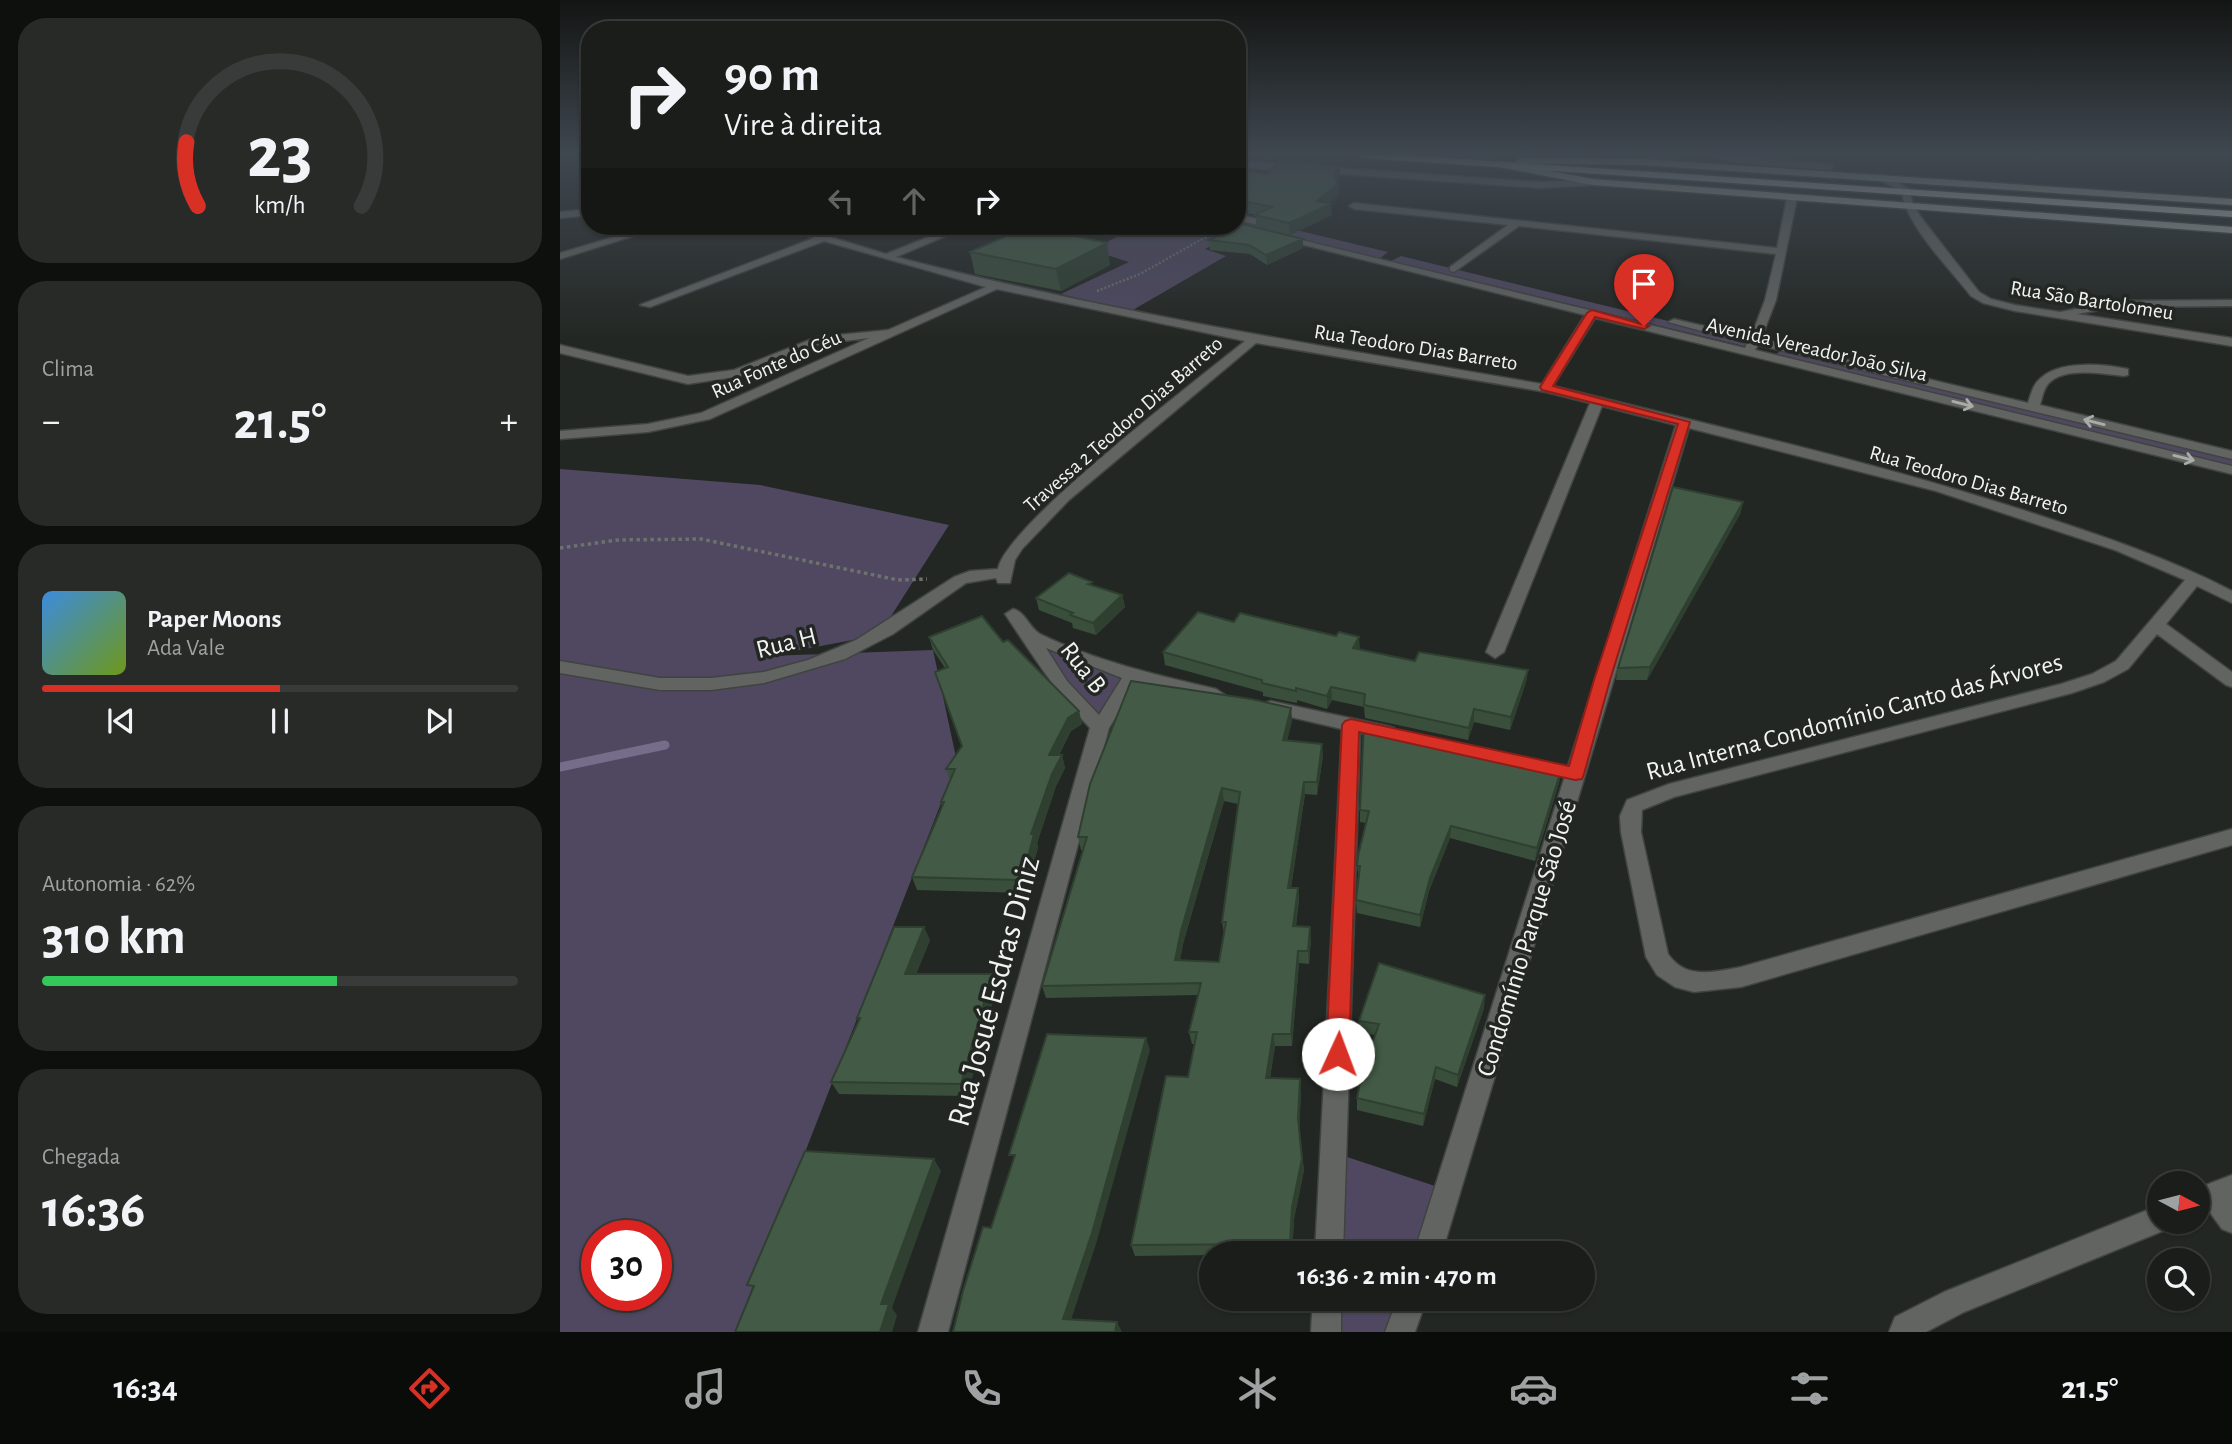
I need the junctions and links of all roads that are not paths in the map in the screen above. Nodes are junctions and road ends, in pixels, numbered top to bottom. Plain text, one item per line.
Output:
1 (1464, 217) edge
2 (1788, 217) edge
3 (1918, 217) edge
4 (2059, 217) edge
5 (1246, 219) edge
6 (1517, 223) junction
7 (1246, 230) edge
8 (2232, 230) edge
9 (630, 235) edge
10 (814, 235) edge
11 (941, 235) edge
12 (823, 238) junction
13 (1780, 251) junction
14 (560, 256) edge
15 (886, 257) junction
16 (1396, 260) junction
17 (1454, 269) junction
18 (996, 286) junction
19 (2232, 303) edge
20 (646, 305) dead end
21 (1587, 308) junction
22 (2058, 315) junction
23 (896, 332) junction
24 (1254, 339) junction
25 (1756, 342) junction
26 (2232, 342) edge
27 (560, 349) edge
28 (1747, 353) junction
29 (2124, 372) dead end
30 (1546, 387) junction
31 (1598, 400) junction
32 (2033, 407) junction
33 (1684, 422) junction
34 (560, 435) edge
35 (2232, 455) edge
36 (2232, 470) edge
37 (1004, 576) joint
38 (2195, 578) junction
39 (2232, 598) edge
40 (1013, 614) dead end
41 (2156, 625) junction
42 (1031, 636) junction
43 (1495, 652) dead end
44 (560, 667) edge
45 (1133, 676) junction
46 (2232, 681) edge
47 (1231, 699) edge
48 (1258, 705) edge
49 (1351, 725) junction
50 (1100, 727) junction
51 (1404, 736) edge
52 (2232, 837) edge
53 (2215, 1196) edge
54 (2232, 1219) edge
55 (2147, 1223) edge
56 (1330, 1241) edge
57 (1432, 1241) edge
58 (1327, 1311) edge
59 (1408, 1311) edge
60 (933, 1332) edge
61 (1326, 1332) edge
62 (1400, 1332) edge
63 (1904, 1332) edge

1 - 6 street
2 - 13 street
3 - 22 street, Rua São Bartolomeu
4 - 8 main road
5 - 16 street, Avenida Vereador João Silva
6 - 13 street
6 - 17 street
7 - 16 street, Avenida Vereador João Silva
9 - 14 street
10 - 12 street, Rua Teodoro Dias Barreto
11 - 15 street
12 - 15 street, Rua Teodoro Dias Barreto
12 - 20 street
13 - 25 street
15 - 18 street, Rua Teodoro Dias Barreto
16 - 17 street, Avenida Vereador João Silva
16 - 21 street, Avenida Vereador João Silva
17 - 21 street, Avenida Vereador João Silva
18 - 23 street, Rua Fonte do Céu
18 - 24 street, Rua Teodoro Dias Barreto
19 - 22 street
21 - 25 street, Avenida Vereador João Silva
21 - 28 street, Avenida Vereador João Silva
21 - 30 street
22 - 26 street, Rua São Bartolomeu
23 - 27 street
23 - 34 street, Rua Fonte do Céu
24 - 30 street, Rua Teodoro Dias Barreto
24 - 37 street, Travessa 2 Teodoro Dias Barreto
25 - 28 street
25 - 32 street, Avenida Vereador João Silva
28 -> 36 street, Avenida Vereador João Silva
29 - 32 street
30 - 31 street, Rua Teodoro Dias Barreto
31 - 33 street, Rua Teodoro Dias Barreto
31 - 43 street
35 -> 32 street, Avenida Vereador João Silva
33 - 38 street, Rua Teodoro Dias Barreto
33 - 57 street, Condomínio Parque São José
37 - 44 street, Rua H
38 - 39 street, Rua Teodoro Dias Barreto
38 - 41 street, Rua Interna Condomínio Canto das Árvores
40 - 42 street, Rua B
41 - 46 street
41 - 52 street, Rua Interna Condomínio Canto das Árvores
42 - 45 street
42 - 50 street, Rua B
45 - 47 street
45 - 50 street, Rua Josué Esdras Diniz
48 - 49 street
49 - 51 street
49 - 56 street
50 - 60 street, Rua Josué Esdras Diniz
53 - 54 street
55 - 63 street
58 - 61 street
59 - 62 street

